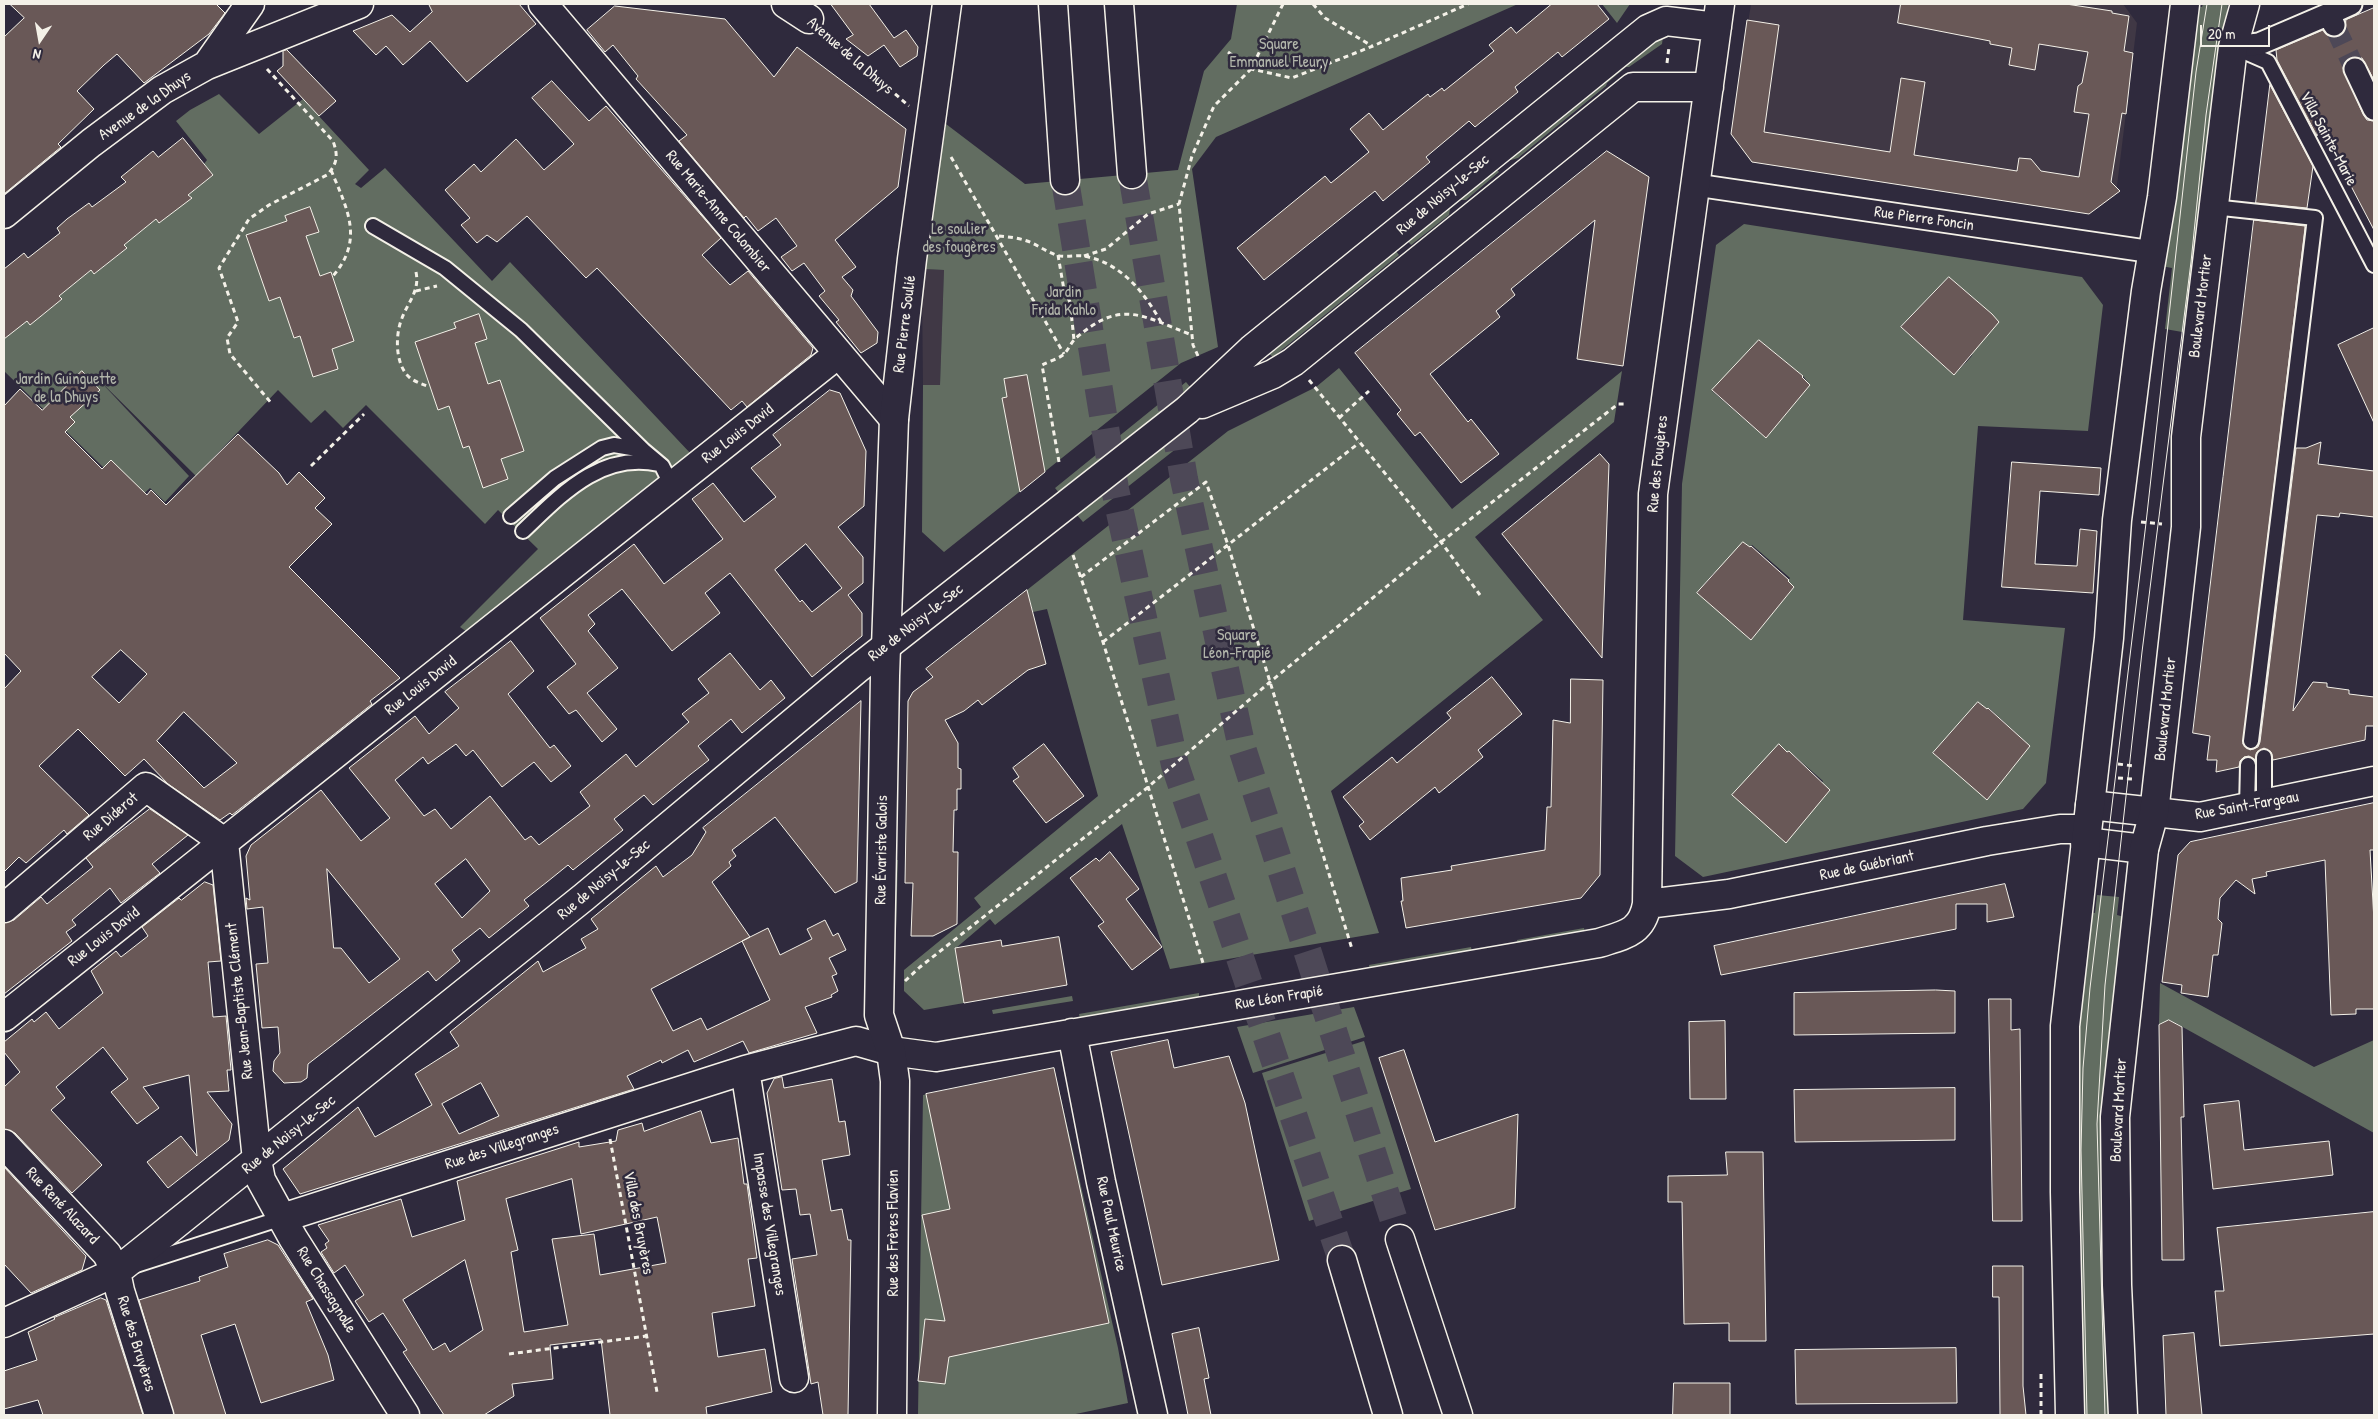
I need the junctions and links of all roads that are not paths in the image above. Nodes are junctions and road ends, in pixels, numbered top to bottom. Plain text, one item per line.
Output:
1 (250, 4) edge
2 (359, 4) edge
3 (543, 4) edge
4 (786, 4) edge
5 (947, 4) edge
6 (1053, 4) edge
7 (1119, 4) edge
8 (2185, 4) edge
9 (2245, 4) edge
10 (2351, 4) edge
11 (1718, 15) edge
12 (810, 19) road end
13 (2234, 47) junction
14 (207, 65) junction
15 (2355, 69) tunnel mouth
16 (1709, 87) junction
17 (2374, 109) edge
18 (1132, 174) tunnel mouth
19 (1065, 180) tunnel mouth
20 (1696, 186) junction
21 (2213, 207) junction
22 (4, 214) edge
23 (373, 226) dead end
24 (2153, 252) junction
25 (2374, 265) edge
26 (838, 354) junction
27 (1187, 410) junction
28 (894, 419) junction
29 (643, 450) junction
30 (666, 475) junction
31 (511, 516) dead end
32 (523, 531) dead end
33 (887, 646) junction
34 (2251, 741) dead end
35 (2264, 757) dead end
36 (2248, 766) dead end
37 (2374, 781) edge
38 (2255, 806) junction
39 (2154, 813) junction
40 (2087, 825) junction
41 (224, 842) junction
42 (2144, 849) junction
43 (1647, 904) junction
44 (4, 908) edge
45 (4, 1017) edge
46 (1072, 1033) junction
47 (891, 1050) junction
48 (745, 1070) junction
49 (4, 1144) edge
50 (257, 1160) junction
51 (282, 1218) junction
52 (1400, 1239) tunnel mouth
53 (1342, 1260) tunnel mouth
54 (116, 1272) junction
55 (4, 1323) edge
56 (794, 1378) dead end
57 (159, 1415) edge
58 (405, 1415) edge
59 (892, 1415) edge
60 (1153, 1415) edge
61 (1388, 1415) edge
62 (1458, 1415) edge
63 (2070, 1415) edge
64 (2123, 1415) edge

1 - 14 main road
2 - 14 main road, Avenue de la Dhuys
3 - 26 main road, Rue Marie-Anne Colombier
4 - 12 main road, Avenue de la Dhuys
5 - 28 main road, Rue Pierre Soulié
6 - 19 main road
7 - 18 main road
8 - 24 main road
9 - 13 main road, Boulevard Mortier
10 - 13 street
11 - 16 main road, Rue des Fougères
11 - 27 main road, Rue de Noisy-le-Sec
13 - 21 main road, Boulevard Mortier
13 - 25 lane, Villa Sainte-Marie
14 - 22 main road, Avenue de la Dhuys
15 - 17 street
16 - 20 main road, Rue des Fougères
16 - 27 main road, Rue de Noisy-le-Sec
20 - 24 street, Rue Pierre Foncin
20 - 43 main road, Rue des Fougères
21 - 34 lane
21 - 39 main road, Boulevard Mortier
23 - 29 lane
24 - 40 main road
26 - 28 main road, Rue Marie-Anne Colombier
26 - 30 main road, Rue Louis David
27 - 33 main road, Rue de Noisy-le-Sec
28 - 33 main road, Rue Pierre Soulié
29 - 30 lane
29 - 31 lane
30 - 32 lane
30 - 41 main road, Rue Louis David
33 - 47 main road, Rue Évariste Galois
33 - 50 main road, Rue de Noisy-le-Sec
35 - 38 lane
36 - 38 lane
37 - 38 main road, Rue Saint-Fargeau
38 - 39 main road, Rue Saint-Fargeau
39 - 40 main road, Rue Saint-Fargeau
39 - 42 main road, Boulevard Mortier
40 - 42 main road, Rue de Guébriant
40 - 43 main road, Rue de Guébriant
40 - 63 main road
41 - 44 main road, Rue Diderot
41 - 45 main road, Rue Louis David
41 - 50 main road, Rue Jean-Baptiste Clément
42 - 64 main road, Boulevard Mortier
43 - 46 main road, Rue Léon Frapié
46 - 47 main road, Rue Léon Frapié
46 - 60 main road, Rue Paul Meurice
47 - 48 main road, Rue des Villegranges
47 - 59 main road, Rue des Frères Flavien
48 - 51 main road, Rue des Villegranges
48 - 56 main road, Impasse des Villegranges
49 - 54 main road, Rue René Alazard
50 - 51 main road, Rue Chassagnolle
50 - 54 main road, Rue de Noisy-le-Sec
51 - 54 lane, Rue des Villegranges
51 - 58 main road, Rue Chassagnolle
52 - 62 main road
53 - 61 main road
54 - 55 main road, Rue de Noisy-le-Sec
54 - 57 main road, Rue des Bruyères

